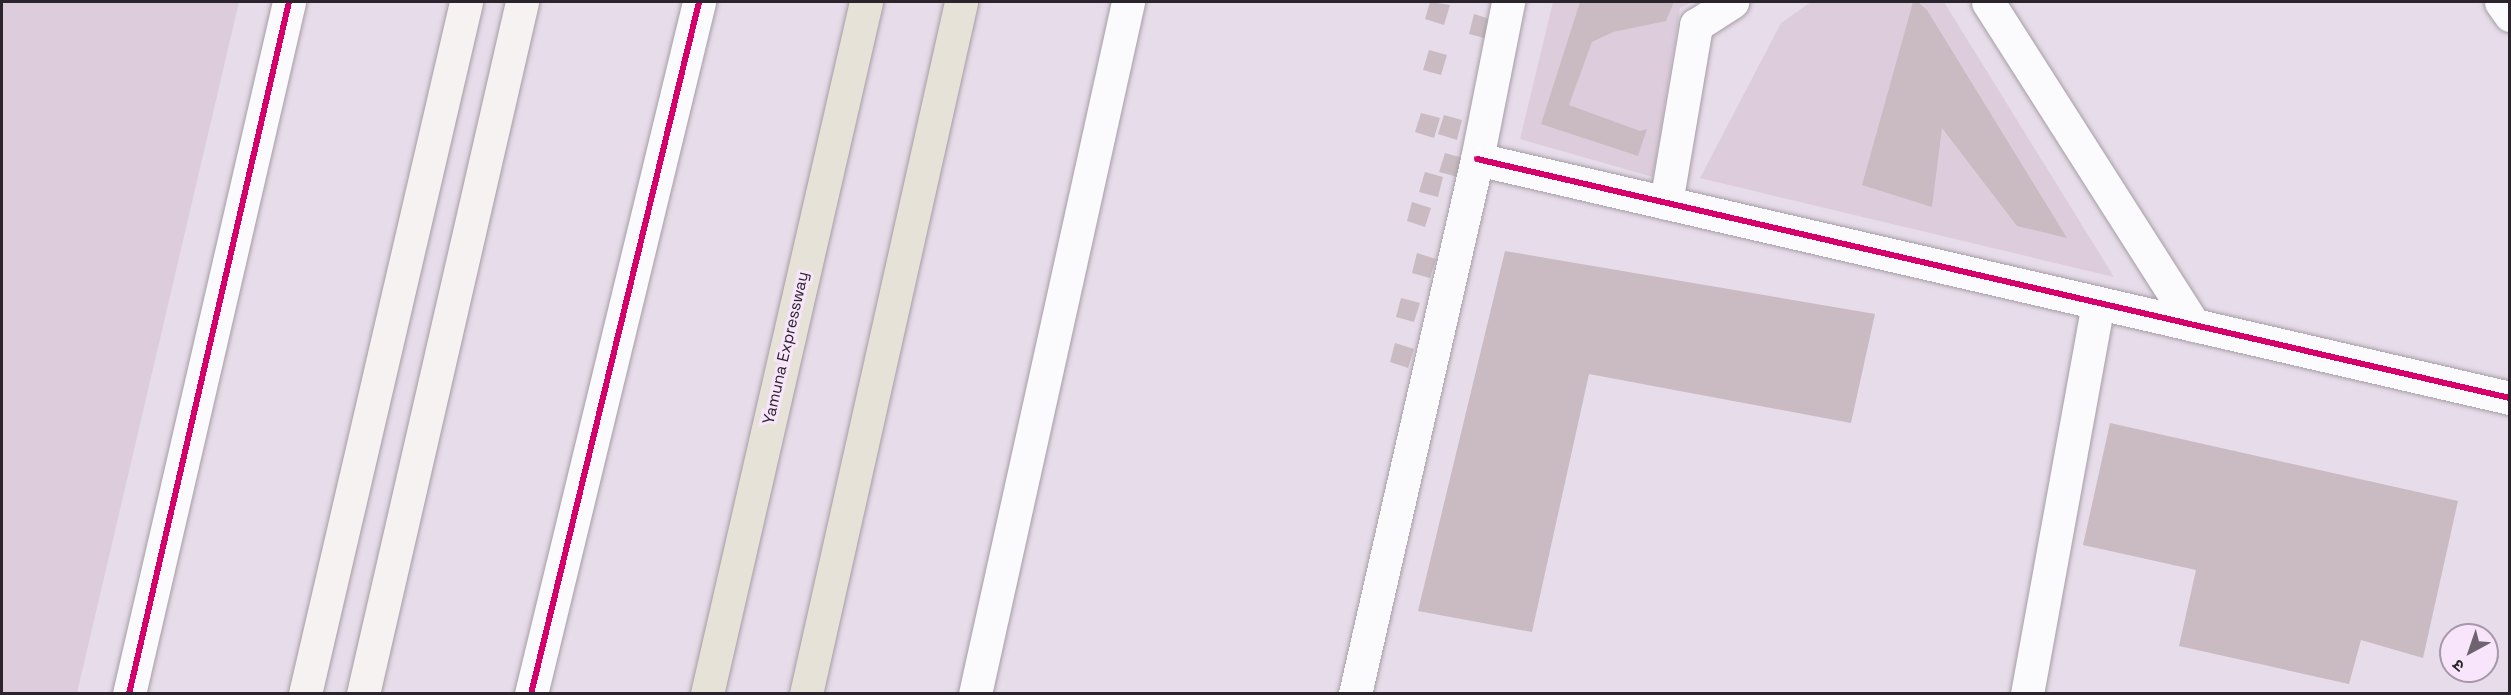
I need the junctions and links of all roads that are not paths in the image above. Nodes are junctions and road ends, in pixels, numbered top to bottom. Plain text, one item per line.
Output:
1 (289, 2) edge
2 (466, 2) edge
3 (522, 2) edge
4 (699, 2) edge
5 (866, 2) edge
6 (961, 2) edge
7 (1128, 2) edge
8 (1508, 2) edge
9 (1732, 2) edge
10 (1988, 2) edge
11 (2501, 2) edge
12 (2510, 15) edge
13 (1477, 159) junction
14 (1666, 203) junction
15 (2098, 303) junction
16 (2194, 325) junction
17 (2510, 398) edge
18 (129, 693) edge
19 (305, 693) edge
20 (363, 693) edge
21 (531, 693) edge
22 (706, 693) edge
23 (806, 693) edge
24 (975, 693) edge
25 (1355, 693) edge
26 (2027, 693) edge

1 - 18 street
2 - 19 main road
3 - 20 main road
4 - 21 street
5 - 22 highway, Yamuna Expressway
6 - 23 highway
7 - 24 street
8 - 13 street
9 - 14 street
10 - 16 street
11 - 12 street
13 - 14 street
13 - 25 street
14 - 15 street
15 - 16 street
15 - 26 street
16 - 17 street

